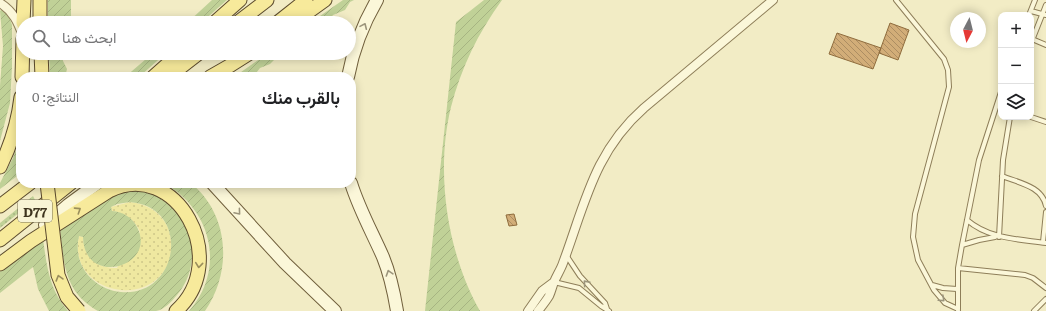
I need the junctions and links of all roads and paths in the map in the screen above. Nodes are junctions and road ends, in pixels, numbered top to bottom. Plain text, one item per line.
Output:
1 (3, 0) edge
2 (24, 0) edge
3 (240, 0) edge
4 (266, 0) edge
5 (306, 0) edge
6 (325, 0) edge
7 (377, 0) edge
8 (773, 0) edge
9 (896, 0) edge
10 (1035, 0) edge
11 (0, 2) edge
12 (40, 4) edge
13 (1046, 5) edge
14 (1030, 12) edge
15 (1034, 13) edge
16 (1044, 14) edge
17 (23, 16) edge
18 (40, 16) edge
19 (222, 16) edge
20 (246, 16) edge
21 (286, 16) edge
22 (303, 16) edge
23 (16, 18) edge
24 (1034, 36) edge
25 (1034, 42) edge
26 (1046, 45) edge
27 (356, 48) edge
28 (22, 60) edge
29 (41, 60) edge
30 (172, 60) edge
31 (190, 60) edge
32 (229, 60) edge
33 (239, 60) edge
34 (353, 60) edge
35 (22, 72) edge
36 (42, 72) edge
37 (159, 72) edge
38 (174, 72) edge
39 (214, 72) edge
40 (218, 72) edge
41 (349, 72) edge
42 (998, 101) edge
43 (1034, 118) edge
44 (1009, 120) edge
45 (1046, 122) edge
46 (16, 124) edge
47 (0, 167) edge
48 (1002, 176) junction
49 (23, 188) edge
50 (48, 188) edge
51 (65, 188) edge
52 (91, 188) edge
53 (114, 188) edge
54 (152, 188) edge
55 (217, 188) edge
56 (353, 188) edge
57 (0, 206) edge
58 (1046, 206) edge
59 (1046, 212) edge
60 (967, 220) junction
61 (998, 237) junction
62 (0, 240) edge
63 (31, 241) junction
64 (1044, 243) edge
65 (962, 245) junction
66 (566, 255) junction
67 (0, 264) edge
68 (958, 268) junction
69 (554, 282) junction
70 (931, 284) junction
71 (1046, 288) edge
72 (957, 289) junction
73 (1046, 299) edge
74 (608, 310) edge
75 (958, 310) edge
76 (79, 311) edge
77 (176, 311) edge
78 (335, 311) edge
79 (397, 311) edge
80 (528, 311) edge
81 (538, 311) edge
82 (1034, 311) edge

1 - 11 street
2 - 17 main road
3 - 19 main road
4 - 20 main road
5 - 21 main road
6 - 22 main road
27 -> 7 street
8 - 66 street
9 - 70 lane
10 - 14 lane
11 - 23 street
12 - 18 main road
13 - 16 lane
15 - 16 lane
16 - 24 lane
25 - 26 lane
28 - 35 main road
29 - 36 main road
30 - 37 main road
31 - 38 main road
32 - 39 main road
33 - 40 main road
41 -> 34 street
42 - 60 lane
43 - 45 lane
44 - 48 lane
46 - 47 main road
48 - 58 lane
48 - 61 lane
49 - 57 main road, D77
76 -> 50 main road, bridge
51 - 62 main road, D77
52 - 63 street
63 -> 53 main road
54 -> 77 main road
55 -> 78 street
79 -> 56 street
59 - 64 lane
60 - 61 lane
60 - 65 lane
61 - 64 lane
61 - 65 lane
63 - 67 main road
65 - 68 lane
66 - 69 street
74 -> 66 lane
68 - 71 lane
68 - 72 lane
69 - 74 lane
69 - 80 street
69 - 81 street
70 - 72 lane
70 -> 75 lane
72 - 75 lane
73 - 82 lane

